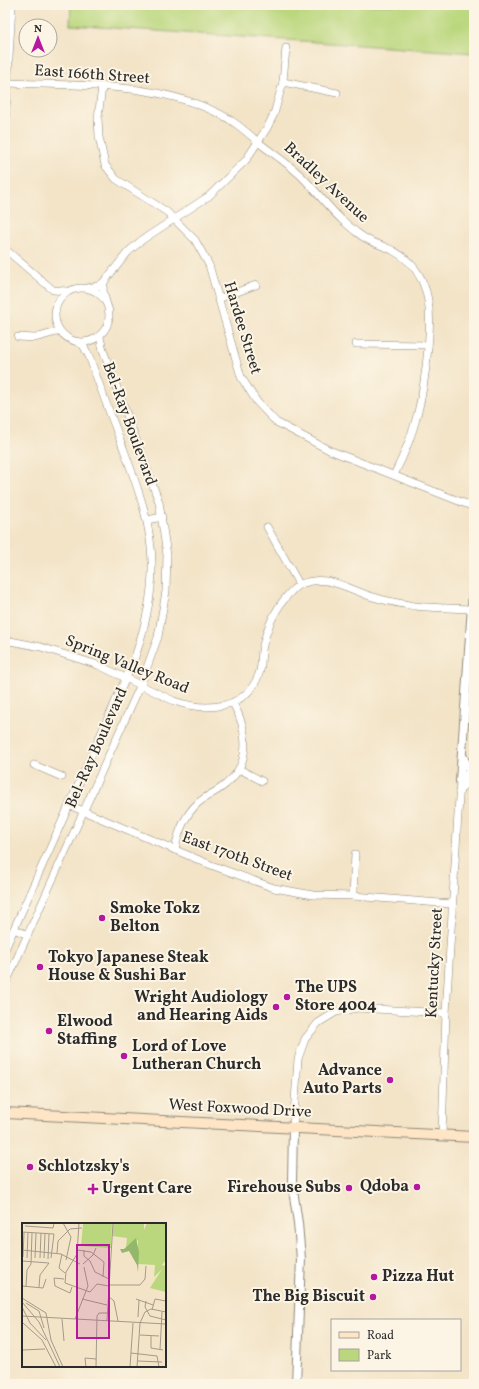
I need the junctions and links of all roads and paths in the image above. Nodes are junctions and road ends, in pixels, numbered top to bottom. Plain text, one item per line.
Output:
1 (12, 5) edge
2 (286, 48) dead end
3 (283, 82) junction
4 (7, 83) junction
5 (102, 87) junction
6 (337, 93) dead end
7 (5, 126) edge
8 (258, 142) junction
9 (175, 219) junction
10 (5, 249) edge
11 (104, 282) junction
12 (256, 285) dead end
13 (87, 288) junction
14 (53, 290) junction
15 (68, 291) junction
16 (218, 299) junction
17 (106, 303) junction
18 (56, 306) junction
19 (60, 330) junction
20 (18, 337) dead end
21 (100, 337) junction
22 (77, 342) junction
23 (356, 344) dead end
24 (428, 346) junction
25 (394, 475) junction
26 (474, 507) edge
27 (162, 517) junction
28 (147, 520) junction
29 (267, 527) dead end
30 (474, 577) edge
31 (299, 584) junction
32 (473, 598) edge
33 (472, 610) junction
34 (5, 640) edge
35 (126, 678) junction
36 (141, 684) junction
37 (233, 703) junction
38 (462, 752) junction
39 (34, 765) dead end
40 (240, 769) junction
41 (62, 777) dead end
42 (472, 777) edge
43 (262, 781) dead end
44 (460, 781) junction
45 (459, 792) junction
46 (69, 805) junction
47 (83, 812) junction
48 (175, 850) junction
49 (355, 854) dead end
50 (352, 896) junction
51 (452, 904) junction
52 (14, 929) junction
53 (28, 935) junction
54 (5, 949) edge
55 (5, 985) edge
56 (446, 1014) junction
57 (5, 1113) edge
58 (293, 1128) junction
59 (442, 1135) junction
60 (474, 1137) edge
61 (296, 1384) edge

1 - 4 street
2 - 3 street
3 - 6 street
3 - 8 street
4 - 5 street, East 166th Street
4 - 7 street
5 - 8 street, East 166th Street
5 - 9 street, Hardee Street
8 - 9 street
8 - 24 street, Bradley Avenue
9 - 11 street
9 - 16 street, Hardee Street
10 - 14 street
11 - 13 street
11 - 17 street
12 - 16 street
13 - 15 street
13 - 17 street
14 - 15 street
14 - 18 street
15 - 18 street
16 - 25 street, Hardee Street
17 - 21 street
18 - 19 street
19 - 20 street
19 - 22 street, Bel-Ray Boulevard
21 - 22 street
21 - 27 street, Bel-Ray Boulevard
22 - 28 street, Bel-Ray Boulevard
23 - 24 street
24 - 25 street, Bradley Avenue
25 - 26 street, Hardee Street
27 - 28 street
27 - 36 street, Bel-Ray Boulevard
28 - 35 street, Bel-Ray Boulevard
29 - 31 street
30 - 32 street
31 - 33 street
31 - 37 street, Spring Valley Road
32 - 33 street
33 - 38 street
34 - 35 street, Spring Valley Road
35 - 36 street, Spring Valley Road
35 - 46 street, Bel-Ray Boulevard
36 - 37 street, Spring Valley Road
36 - 47 street, Bel-Ray Boulevard
37 - 40 street
38 - 42 street
38 - 44 street
39 - 41 street
40 - 43 street
40 - 48 street
42 - 44 street
42 - 45 street
44 - 45 street, Kentucky Street
45 - 51 street, Kentucky Street
46 - 47 street, East 170th Street
46 - 52 street, Bel-Ray Boulevard
47 - 48 street, East 170th Street
47 - 53 street, Bel-Ray Boulevard
48 - 50 street, East 170th Street
49 - 50 street
50 - 51 street, East 170th Street
51 - 56 street, Kentucky Street
52 - 53 street
52 - 54 street, Bel-Ray Boulevard
53 - 55 street, Bel-Ray Boulevard
56 - 58 street
56 - 59 street, Kentucky Street
57 - 58 main road, West Foxwood Drive
58 - 59 main road, West Foxwood Drive
58 - 61 street
59 - 60 main road, West Foxwood Drive

